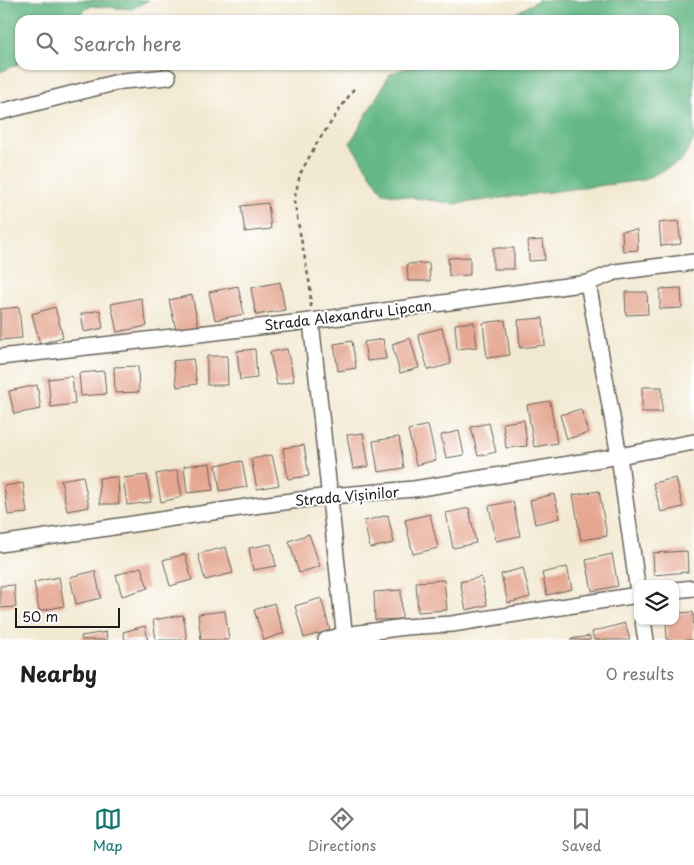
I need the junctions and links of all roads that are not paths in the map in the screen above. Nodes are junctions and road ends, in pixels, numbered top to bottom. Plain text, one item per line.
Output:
1 (168, 77) dead end
2 (0, 112) edge
3 (694, 262) edge
4 (588, 283) junction
5 (311, 321) junction
6 (0, 357) edge
7 (694, 442) edge
8 (619, 456) junction
9 (330, 496) junction
10 (0, 544) edge
11 (636, 580) edge
12 (694, 588) edge
13 (679, 590) edge
14 (634, 594) edge
15 (644, 625) edge
16 (344, 637) edge
17 (326, 640) edge
18 (646, 640) edge

1 - 2 street
3 - 4 street, Strada Alexandru Lipcan
4 - 5 street, Strada Alexandru Lipcan
4 - 8 street
5 - 6 street, Strada Alexandru Lipcan
5 - 9 street
7 - 8 street, Strada Vișinilor
8 - 9 street, Strada Vișinilor
8 - 11 street
9 - 10 street, Strada Vișinilor
9 - 16 street
12 - 13 street
14 - 16 street
15 - 18 street
16 - 17 street

